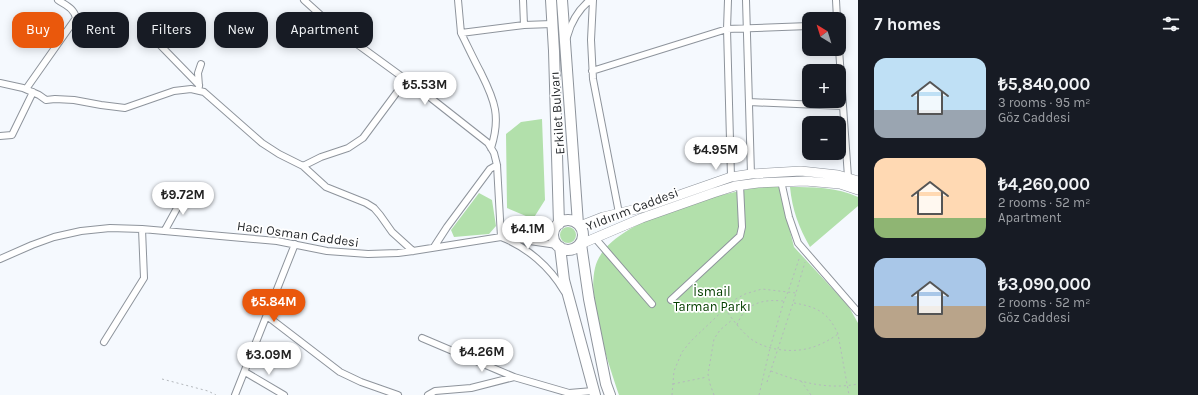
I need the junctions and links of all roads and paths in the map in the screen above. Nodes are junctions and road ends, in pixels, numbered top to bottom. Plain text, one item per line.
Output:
1 (58, 0) edge
2 (304, 0) edge
3 (458, 0) edge
4 (522, 0) edge
5 (551, 0) edge
6 (562, 0) edge
7 (590, 0) edge
8 (593, 0) edge
9 (728, 0) edge
10 (746, 0) edge
11 (836, 0) edge
12 (837, 12) edge
13 (552, 24) junction
14 (524, 25) junction
15 (802, 26) edge
16 (727, 28) junction
17 (746, 28) junction
18 (462, 33) junction
19 (565, 44) junction
20 (163, 48) edge
21 (201, 64) dead end
22 (592, 71) junction
23 (406, 80) junction
24 (0, 83) edge
25 (199, 87) junction
26 (26, 89) junction
27 (33, 92) junction
28 (749, 102) junction
29 (802, 104) edge
30 (843, 108) edge
31 (0, 136) edge
32 (491, 148) junction
33 (497, 165) junction
34 (303, 166) junction
35 (751, 174) junction
36 (731, 177) junction
37 (848, 177) junction
38 (858, 181) edge
39 (781, 182) junction
40 (740, 185) junction
41 (858, 190) edge
42 (186, 193) dead end
43 (618, 213) junction
44 (557, 225) junction
45 (579, 225) junction
46 (142, 228) junction
47 (165, 230) junction
48 (501, 237) junction
49 (595, 238) junction
50 (294, 244) junction
51 (581, 244) junction
52 (558, 246) junction
53 (434, 247) junction
54 (802, 248) junction
55 (413, 251) junction
56 (808, 254) junction
57 (0, 260) edge
58 (788, 292) junction
59 (796, 293) junction
60 (569, 298) junction
61 (671, 300) dead end
62 (784, 302) junction
63 (793, 303) junction
64 (652, 304) dead end
65 (725, 309) junction
66 (858, 312) edge
67 (267, 316) junction
68 (733, 319) junction
69 (737, 325) junction
70 (838, 334) junction
71 (422, 338) dead end
72 (104, 342) dead end
73 (770, 348) junction
74 (777, 350) junction
75 (770, 371) junction
76 (244, 372) junction
77 (514, 377) junction
78 (708, 377) junction
79 (162, 379) dead end
80 (801, 381) junction
81 (767, 382) dead end
82 (672, 384) junction
83 (858, 384) edge
84 (847, 386) junction
85 (594, 393) edge
86 (581, 394) edge
87 (216, 395) edge
88 (235, 395) edge
89 (284, 395) edge
90 (398, 395) edge
91 (428, 395) edge
92 (610, 395) edge
93 (672, 395) edge
94 (714, 395) edge
95 (758, 395) edge
96 (811, 395) edge
97 (849, 395) edge

1 - 26 street
2 - 23 street
3 - 18 street
4 - 14 street
5 - 13 main road, Erkilet Bulvarı
6 - 19 main road, Erkilet Bulvarı
7 - 19 street
8 - 22 street
9 - 16 street
10 - 17 street
11 - 12 street
13 - 14 street
13 - 44 main road, Erkilet Bulvarı
14 - 18 street
15 - 17 street
16 - 17 street
16 - 22 street
16 - 36 street
17 - 28 street
18 - 32 street
19 - 45 main road, Erkilet Bulvarı
20 - 25 street
21 - 25 street
22 - 43 street
23 - 32 street
23 - 34 street
24 - 26 street
25 - 27 street
25 - 34 street
26 - 27 street
27 - 31 street
28 - 29 street
28 - 35 street
30 - 37 street
32 - 33 street
33 - 48 street
33 - 53 street
34 - 55 street
35 - 36 street, Yıldırım Caddesi
35 - 37 street, Yıldırım Caddesi
36 - 43 street, Yıldırım Caddesi
37 - 38 street, Yıldırım Caddesi
39 - 40 street, Yıldırım Caddesi
39 - 41 street, Yıldırım Caddesi
39 - 54 street
40 - 49 street, Yıldırım Caddesi
40 - 61 street
42 - 47 street
43 - 45 street, Yıldırım Caddesi
44 - 45 main road
44 - 48 street
44 - 52 main road
45 - 51 main road
46 - 47 street, Hacı Osman Caddesi
46 - 57 street, Hacı Osman Caddesi
46 - 72 street
47 - 50 street, Hacı Osman Caddesi
48 - 52 street
48 - 53 street, Hacı Osman Caddesi
48 - 60 street
49 - 51 street, Yıldırım Caddesi
49 - 64 street
50 - 55 street, Hacı Osman Caddesi
50 - 67 street
51 - 52 main road
51 - 92 main road
52 - 60 main road
53 - 55 street, Hacı Osman Caddesi
54 - 56 street
54 - 58 path
56 - 59 path
56 - 66 street
58 - 59 path
58 - 62 path
58 - 65 path
59 - 63 path
60 - 85 main road
62 - 69 path
62 - 73 path
63 - 70 path
63 - 74 path
65 - 68 path
65 - 82 path
67 - 76 street
67 - 90 street
68 - 69 path
68 - 78 path
69 - 73 path
70 - 74 path
70 - 84 path
71 - 77 street
73 - 74 path
73 - 95 path
74 - 75 path
75 - 80 path
75 - 81 path
76 - 88 street
76 - 89 street
77 - 86 street
77 - 91 street
78 - 82 path
78 - 94 path
79 - 87 path
80 - 84 path
80 - 96 path
82 - 93 path
83 - 84 path
84 - 97 path
85 - 86 street

